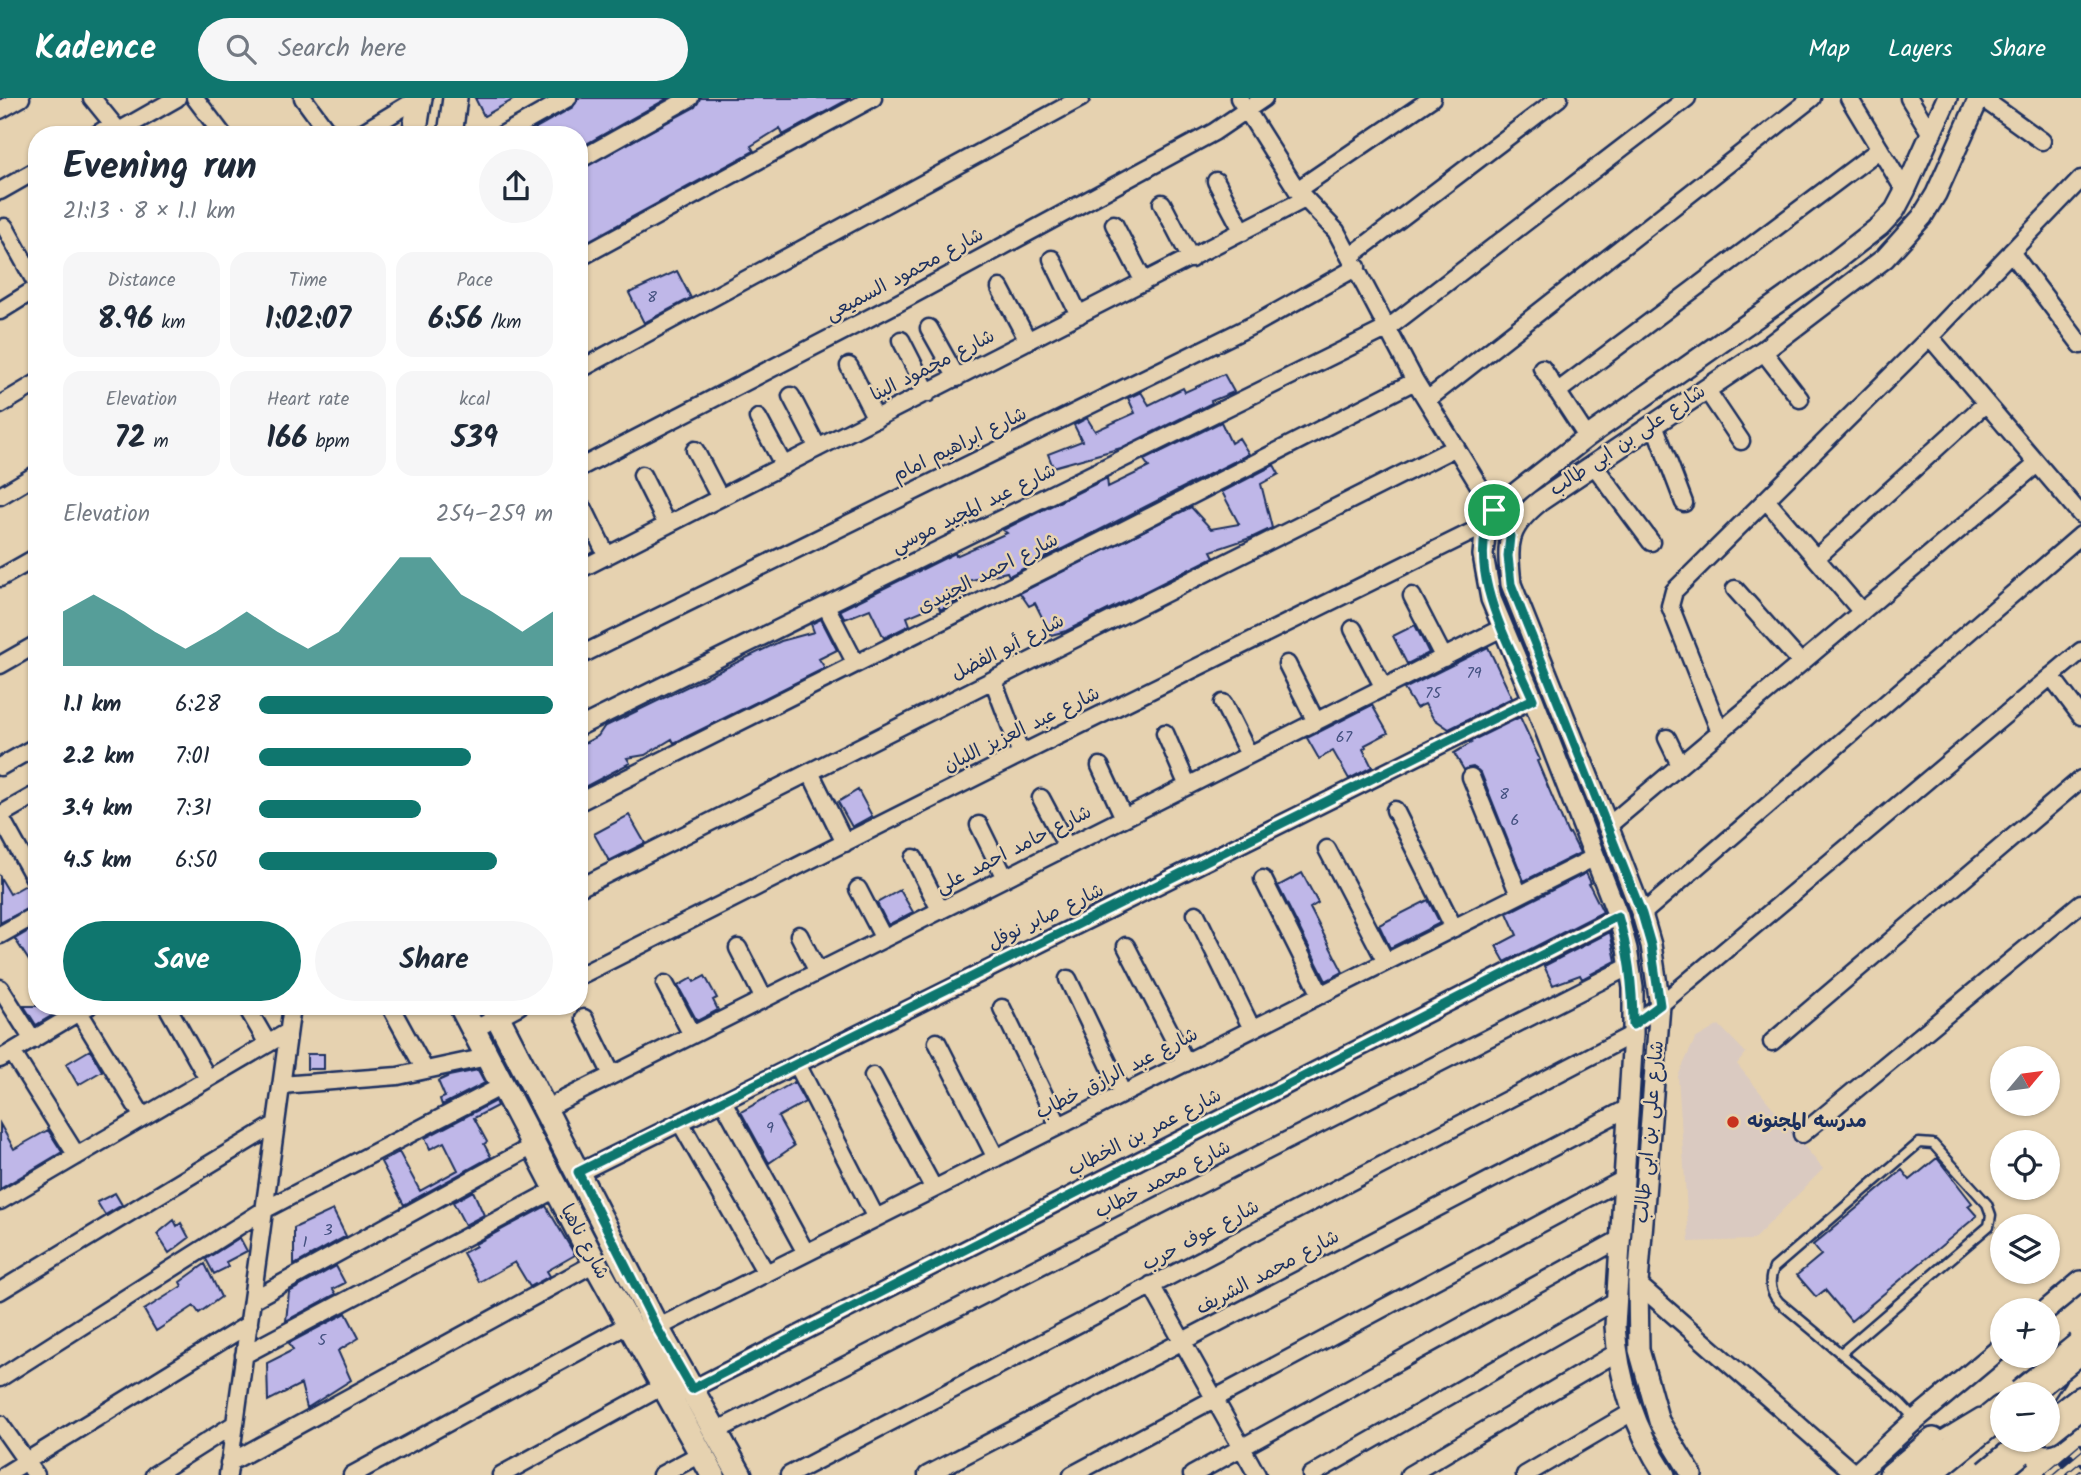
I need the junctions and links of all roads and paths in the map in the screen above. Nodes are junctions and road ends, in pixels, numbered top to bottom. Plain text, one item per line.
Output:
1 (21, 98) edge
2 (92, 98) edge
3 (177, 98) edge
4 (195, 98) edge
5 (303, 98) edge
6 (456, 98) edge
7 (568, 98) edge
8 (690, 98) edge
9 (873, 98) edge
10 (1082, 98) edge
11 (1264, 98) edge
12 (1432, 98) edge
13 (1559, 98) edge
14 (1687, 98) edge
15 (1812, 98) edge
16 (1849, 98) edge
17 (1909, 98) edge
18 (1947, 98) edge
19 (1981, 98) edge
20 (413, 99) edge
21 (1242, 104) edge
22 (0, 110) edge
23 (115, 126) edge
24 (125, 126) edge
25 (216, 126) edge
26 (323, 126) edge
27 (372, 126) edge
28 (414, 126) edge
29 (451, 126) edge
30 (518, 126) edge
31 (1931, 134) junction
32 (2042, 141) dead end
33 (1880, 149) junction
34 (588, 155) edge
35 (28, 175) edge
36 (2081, 179) edge
37 (1216, 181) dead end
38 (0, 191) edge
39 (1905, 191) junction
40 (1301, 194) junction
41 (1162, 203) dead end
42 (1114, 224) dead end
43 (5, 227) dead end
44 (1243, 232) junction
45 (2011, 252) junction
46 (588, 253) edge
47 (1052, 259) dead end
48 (1191, 259) junction
49 (1354, 261) junction
50 (28, 270) edge
51 (1144, 282) junction
52 (1000, 288) dead end
53 (28, 293) edge
54 (0, 311) edge
55 (1079, 315) junction
56 (929, 328) dead end
57 (1388, 328) junction
58 (1930, 337) junction
59 (901, 340) dead end
60 (1028, 341) junction
61 (2081, 345) edge
62 (1763, 351) junction
63 (588, 365) edge
64 (849, 366) dead end
65 (1542, 368) dead end
66 (957, 378) junction
67 (1415, 381) junction
68 (28, 388) edge
69 (1706, 389) junction
70 (1557, 392) junction
71 (928, 393) junction
72 (791, 396) dead end
73 (1800, 399) dead end
74 (1427, 400) junction
75 (1986, 403) junction
76 (0, 405) edge
77 (758, 418) dead end
78 (876, 419) junction
79 (1654, 424) junction
80 (1587, 437) junction
81 (1741, 441) dead end
82 (1455, 447) junction
83 (818, 448) junction
84 (695, 450) dead end
85 (588, 463) edge
86 (1593, 464) junction
87 (2037, 464) junction
88 (784, 466) junction
89 (642, 475) dead end
90 (28, 479) edge
91 (0, 496) edge
92 (720, 498) junction
93 (1766, 500) junction
94 (1684, 503) dead end
95 (2081, 515) edge
96 (588, 517) edge
97 (1490, 517) junction
98 (667, 525) junction
99 (2081, 535) edge
100 (1510, 536) junction
101 (1650, 542) dead end
102 (607, 556) junction
103 (1816, 558) junction
104 (28, 562) edge
105 (588, 566) edge
106 (0, 578) edge
107 (1735, 589) dead end
108 (1412, 596) dead end
109 (825, 606) junction
110 (1862, 612) junction
111 (1502, 628) junction
112 (1353, 629) dead end
113 (28, 649) edge
114 (2081, 651) edge
115 (588, 652) edge
116 (1444, 658) junction
117 (1801, 663) junction
118 (856, 664) junction
119 (1287, 664) dead end
120 (0, 665) edge
121 (2051, 676) junction
122 (993, 680) junction
123 (1384, 688) junction
124 (1533, 699) junction
125 (1223, 703) dead end
126 (2081, 716) edge
127 (1316, 722) junction
128 (588, 723) edge
129 (1720, 732) junction
130 (1165, 733) dead end
131 (1667, 738) dead end
132 (28, 751) edge
133 (1021, 754) junction
134 (1249, 755) junction
135 (1681, 765) junction
136 (0, 766) edge
137 (1100, 766) dead end
138 (810, 772) junction
139 (1471, 777) dead end
140 (2081, 779) edge
141 (1188, 786) junction
142 (588, 798) edge
143 (1041, 798) dead end
144 (28, 799) edge
145 (1395, 810) dead end
146 (0, 816) edge
147 (1124, 818) junction
148 (979, 825) dead end
149 (1608, 826) junction
150 (845, 843) junction
151 (1067, 847) junction
152 (1327, 849) dead end
153 (1595, 857) junction
154 (914, 858) dead end
155 (28, 867) edge
156 (1005, 878) junction
157 (1264, 879) dead end
158 (588, 883) edge
159 (858, 889) dead end
160 (1519, 895) junction
161 (2081, 904) edge
162 (940, 910) junction
163 (1196, 914) dead end
164 (1642, 914) junction
165 (1618, 916) junction
166 (28, 919) edge
167 (1454, 928) junction
168 (0, 935) edge
169 (799, 935) dead end
170 (884, 939) junction
171 (1126, 946) dead end
172 (738, 948) dead end
173 (1386, 962) junction
174 (1630, 966) junction
175 (588, 972) edge
176 (818, 972) junction
177 (1068, 979) dead end
178 (665, 984) dead end
179 (0, 988) edge
180 (1321, 995) junction
181 (764, 999) junction
182 (1660, 1005) junction
183 (1002, 1008) dead end
184 (74, 1015) edge
185 (87, 1015) edge
186 (172, 1015) edge
187 (251, 1015) edge
188 (291, 1015) edge
189 (395, 1015) edge
190 (466, 1015) edge
191 (491, 1015) edge
192 (497, 1015) edge
193 (584, 1018) dead end
194 (1252, 1029) junction
195 (473, 1030) junction
196 (1633, 1030) junction
197 (288, 1032) junction
198 (692, 1035) junction
199 (33, 1040) junction
200 (937, 1042) dead end
201 (1772, 1042) dead end
202 (268, 1044) junction
203 (6, 1056) edge
204 (487, 1057) junction
205 (1186, 1063) junction
206 (797, 1064) junction
207 (425, 1070) junction
208 (612, 1075) junction
209 (873, 1076) dead end
210 (208, 1079) junction
211 (281, 1085) junction
212 (502, 1086) junction
213 (1123, 1094) junction
214 (723, 1101) junction
215 (1628, 1108) junction
216 (545, 1109) junction
217 (143, 1117) junction
218 (680, 1122) junction
219 (276, 1124) junction
220 (1059, 1126) junction
221 (1802, 1134) dead end
222 (533, 1146) junction
223 (77, 1156) junction
224 (996, 1158) junction
225 (578, 1172) junction
226 (1624, 1179) junction
227 (556, 1189) junction
228 (934, 1189) junction
229 (3, 1193) edge
230 (264, 1210) junction
231 (876, 1218) junction
232 (1620, 1239) junction
233 (806, 1253) junction
234 (595, 1263) junction
235 (766, 1273) junction
236 (2081, 1281) edge
237 (1638, 1284) junction
238 (1151, 1285) junction
239 (0, 1291) edge
240 (2060, 1298) edge
241 (252, 1300) junction
242 (1617, 1300) junction
243 (248, 1324) junction
244 (629, 1324) junction
245 (657, 1328) junction
246 (1182, 1341) junction
247 (1616, 1353) junction
248 (1841, 1353) junction
249 (2079, 1353) edge
250 (244, 1355) junction
251 (1990, 1357) edge
252 (0, 1378) edge
253 (2033, 1382) edge
254 (2038, 1382) edge
255 (2059, 1382) edge
256 (663, 1386) junction
257 (692, 1389) junction
258 (1213, 1399) junction
259 (2081, 1402) edge
260 (1634, 1411) junction
261 (1990, 1412) edge
262 (1990, 1418) edge
263 (1916, 1419) junction
264 (2060, 1419) edge
265 (0, 1424) edge
266 (233, 1425) junction
267 (716, 1431) junction
268 (1933, 1440) joint
269 (1241, 1448) junction
270 (700, 1454) junction
271 (26, 1461) junction
272 (229, 1469) edge
273 (1661, 1474) edge
274 (4, 1475) edge
275 (36, 1475) edge
276 (154, 1475) edge
277 (352, 1475) edge
278 (501, 1475) edge
279 (661, 1475) edge
280 (713, 1475) edge
281 (740, 1475) edge
282 (789, 1475) edge
283 (927, 1475) edge
284 (1072, 1475) edge
285 (1192, 1475) edge
286 (1257, 1475) edge
287 (1311, 1475) edge
288 (1409, 1475) edge
289 (1525, 1475) edge
290 (1692, 1475) edge
291 (1856, 1475) edge
292 (1891, 1475) edge
293 (1923, 1475) edge

1 - 22 street
2 - 23 street
3 - 24 street
4 - 25 street
5 - 26 street
6 - 29 main road
7 - 30 street
8 - 34 street
9 - 46 street
10 - 63 street
11 - 21 street, شارع محمود السميعى
12 - 40 street, شارع محمود البنا
13 - 49 street, شارع ابراهيم امام
14 - 57 street, شارع عبد المجيد موسي
15 - 74 street
16 - 33 street
17 - 31 street
18 - 31 street, شارع على بن ابى طالب
19 - 32 street
19 - 62 street, شارع على بن ابى طالب
20 - 27 street
20 - 28 main road
21 - 40 street
21 - 85 street, شارع محمود السميعى
31 - 39 street, شارع على بن ابى طالب
33 - 39 street
33 - 70 street
35 - 38 street
36 - 45 street
37 - 44 street
39 - 80 street, شارع على بن ابى طالب
40 - 44 street, شارع محمود البنا
40 - 49 street
41 - 48 street
42 - 51 street
43 - 50 street
44 - 48 street, شارع محمود البنا
45 - 58 street
45 - 61 street
47 - 55 street
48 - 51 street, شارع محمود البنا
49 - 57 street
49 - 115 street, شارع ابراهيم امام
51 - 55 street, شارع محمود البنا
52 - 60 street
53 - 54 street
55 - 60 street, شارع محمود البنا
56 - 66 street
57 - 67 street
57 - 109 street, شارع عبد المجيد موسي
58 - 75 street
58 - 93 street
59 - 71 street
60 - 66 street, شارع محمود البنا
62 - 69 street, شارع على بن ابى طالب
62 - 73 street
64 - 78 street
65 - 70 street
66 - 71 street, شارع محمود البنا
67 - 74 street
67 - 118 street, شارع احمد الجنيدى
68 - 76 street
69 - 79 street, شارع على بن ابى طالب
69 - 81 street
70 - 80 street
71 - 78 street, شارع محمود البنا
72 - 83 street
74 - 82 street
75 - 87 street
75 - 103 street
77 - 88 street
78 - 83 street, شارع محمود البنا
79 - 86 street, شارع على بن ابى طالب
79 - 94 street
80 - 97 street, شارع على بن ابى طالب
82 - 97 street
82 - 122 street, شارع أبو الفضل
83 - 88 street, شارع محمود البنا
84 - 92 street
86 - 100 street, شارع على بن ابى طالب
86 - 101 street
87 - 95 street
87 - 110 street
88 - 92 street, شارع محمود البنا
89 - 98 street
90 - 91 street
92 - 98 street, شارع محمود البنا
93 - 103 street
93 - 129 street
96 - 102 street
97 - 100 street
97 - 111 street, شارع على بن ابى طالب
97 - 133 street, شارع عبد العزيز اللبان
98 - 102 street, شارع محمود البنا
99 - 164 street
100 - 149 street, شارع على بن ابى طالب
102 - 105 street, شارع محمود البنا
103 - 110 street
104 - 106 street
107 - 117 street
108 - 116 street
109 - 118 street
109 - 128 street, شارع عبد المجيد موسي
110 - 117 street
111 - 116 street, شارع حامد احمد على
111 - 124 street, شارع على بن ابى طالب
112 - 123 street
113 - 120 street
114 - 121 street, شارع عوف حرب
116 - 123 street, شارع حامد احمد على
117 - 129 street
118 - 142 street, شارع احمد الجنيدى
119 - 127 street
121 - 126 street
121 - 182 street, شارع عوف حرب
122 - 133 street
122 - 138 street, شارع أبو الفضل
123 - 127 street, شارع حامد احمد على
124 - 153 street, شارع على بن ابى طالب
124 - 206 street, شارع صابر نوفل
125 - 134 street
127 - 134 street, شارع حامد احمد على
129 - 135 street
130 - 141 street
131 - 135 street
132 - 136 street
133 - 150 street, شارع عبد العزيز اللبان
134 - 141 street, شارع حامد احمد على
135 - 149 street
137 - 147 street
138 - 150 street
138 - 158 street, شارع أبو الفضل
139 - 160 street
140 - 201 street
141 - 147 street, شارع حامد احمد على
143 - 151 street
144 - 146 street
145 - 167 street
146 - 155 street
147 - 151 street, شارع حامد احمد على
148 - 156 street
149 - 164 street, شارع على بن ابى طالب
150 - 175 street, شارع عبد العزيز اللبان
151 - 156 street, شارع حامد احمد على
152 - 173 street
153 - 160 street, شارع عبد الرازق خطاب
153 - 165 street, شارع على بن ابى طالب
154 - 162 street
156 - 162 street, شارع حامد احمد على
157 - 180 street
159 - 170 street
160 - 167 street, شارع عبد الرازق خطاب
161 - 221 street
162 - 170 street, شارع حامد احمد على
163 - 194 street
164 - 182 street, شارع على بن ابى طالب
165 - 174 street, شارع على بن ابى طالب
165 - 257 street, شارع عمر بن الخطاب
166 - 168 street
167 - 173 street, شارع عبد الرازق خطاب
169 - 176 street
170 - 176 street, شارع حامد احمد على
171 - 205 street
172 - 181 street
173 - 180 street, شارع عبد الرازق خطاب
174 - 196 street, شارع على بن ابى طالب
174 - 267 street, شارع محمد خطاب
176 - 181 street, شارع حامد احمد على
177 - 213 street
178 - 198 street
179 - 199 street
180 - 194 street, شارع عبد الرازق خطاب
181 - 198 street, شارع حامد احمد على
182 - 196 street, شارع عوف حرب
182 - 237 street, شارع على بن ابى طالب
183 - 220 street
184 - 199 street
185 - 217 street
186 - 210 street
187 - 202 street
188 - 197 street
189 - 207 street
190 - 195 main road, شارع ناهيا
191 - 195 street
192 - 216 main road, شارع ناهيا
193 - 208 street
194 - 205 street, شارع عبد الرازق خطاب
195 - 204 main road, شارع ناهيا
196 - 215 street, شارع على بن ابى طالب
196 - 238 street, شارع عوف حرب
197 - 202 street
197 - 211 street
198 - 208 street, شارع حامد احمد على
199 - 203 street
200 - 224 street
202 - 210 street
203 - 223 street
204 - 207 street
204 - 212 main road, شارع ناهيا
205 - 213 street, شارع عبد الرازق خطاب
206 - 214 street, شارع صابر نوفل
206 - 231 street
207 - 211 street
208 - 216 street, شارع حامد احمد على
209 - 228 street
210 - 217 street
211 - 219 street
212 - 222 main road, شارع ناهيا
212 - 230 street
213 - 220 street, شارع عبد الرازق خطاب
214 - 218 street, شارع صابر نوفل
214 - 233 street
215 - 226 street, شارع على بن ابى طالب
215 - 246 street, شارع محمد الشريف
216 - 225 main road, شارع ناهيا
217 - 223 street
218 - 225 street, شارع صابر نوفل
218 - 235 street
219 - 230 street
219 - 239 street
220 - 224 street, شارع عبد الرازق خطاب
222 - 227 main road, شارع ناهيا
222 - 241 street
223 - 229 street
224 - 228 street, شارع عبد الرازق خطاب
225 - 245 main road, شارع ناهيا
226 - 232 street, شارع على بن ابى طالب
226 - 258 street
227 - 234 main road, شارع ناهيا
227 - 250 street
228 - 231 street, شارع عبد الرازق خطاب
230 - 241 street
230 - 252 street
231 - 233 street, شارع عبد الرازق خطاب
232 - 242 street, شارع على بن ابى طالب
232 - 269 street
233 - 235 street, شارع عبد الرازق خطاب
234 - 244 main road, شارع ناهيا
234 - 272 street
235 - 245 street, شارع عبد الرازق خطاب
236 - 240 street
237 - 290 street, شارع على بن ابى طالب
237 - 291 street
238 - 246 street
238 - 282 street, شارع عوف حرب
241 - 243 street
242 - 247 street, شارع على بن ابى طالب
242 - 287 street
243 - 250 street
243 - 271 street
244 - 256 main road, شارع ناهيا
244 - 277 street
245 - 257 main road, شارع ناهيا
246 - 258 street
246 - 283 street, شارع محمد الشريف
247 - 260 street, شارع على بن ابى طالب
247 - 288 street
248 - 248 lane
248 - 263 lane
249 - 253 lane
249 - 254 highway, bridge
249 - 255 lane
250 - 266 street
251 - 263 street
256 - 270 main road, شارع ناهيا
256 - 278 street
257 - 267 main road, شارع ناهيا
258 - 269 street
258 - 284 street
259 - 264 highway
260 - 273 street, شارع على بن ابى طالب
260 - 289 street
261 - 268 lane
262 - 293 highway
263 - 291 street
265 - 271 street
266 - 272 street
266 - 276 street
267 - 281 main road, شارع ناهيا
268 - 292 main road
269 - 285 street
269 - 286 street
270 - 279 street
270 - 280 main road, شارع ناهيا
271 - 274 street
271 - 275 street

